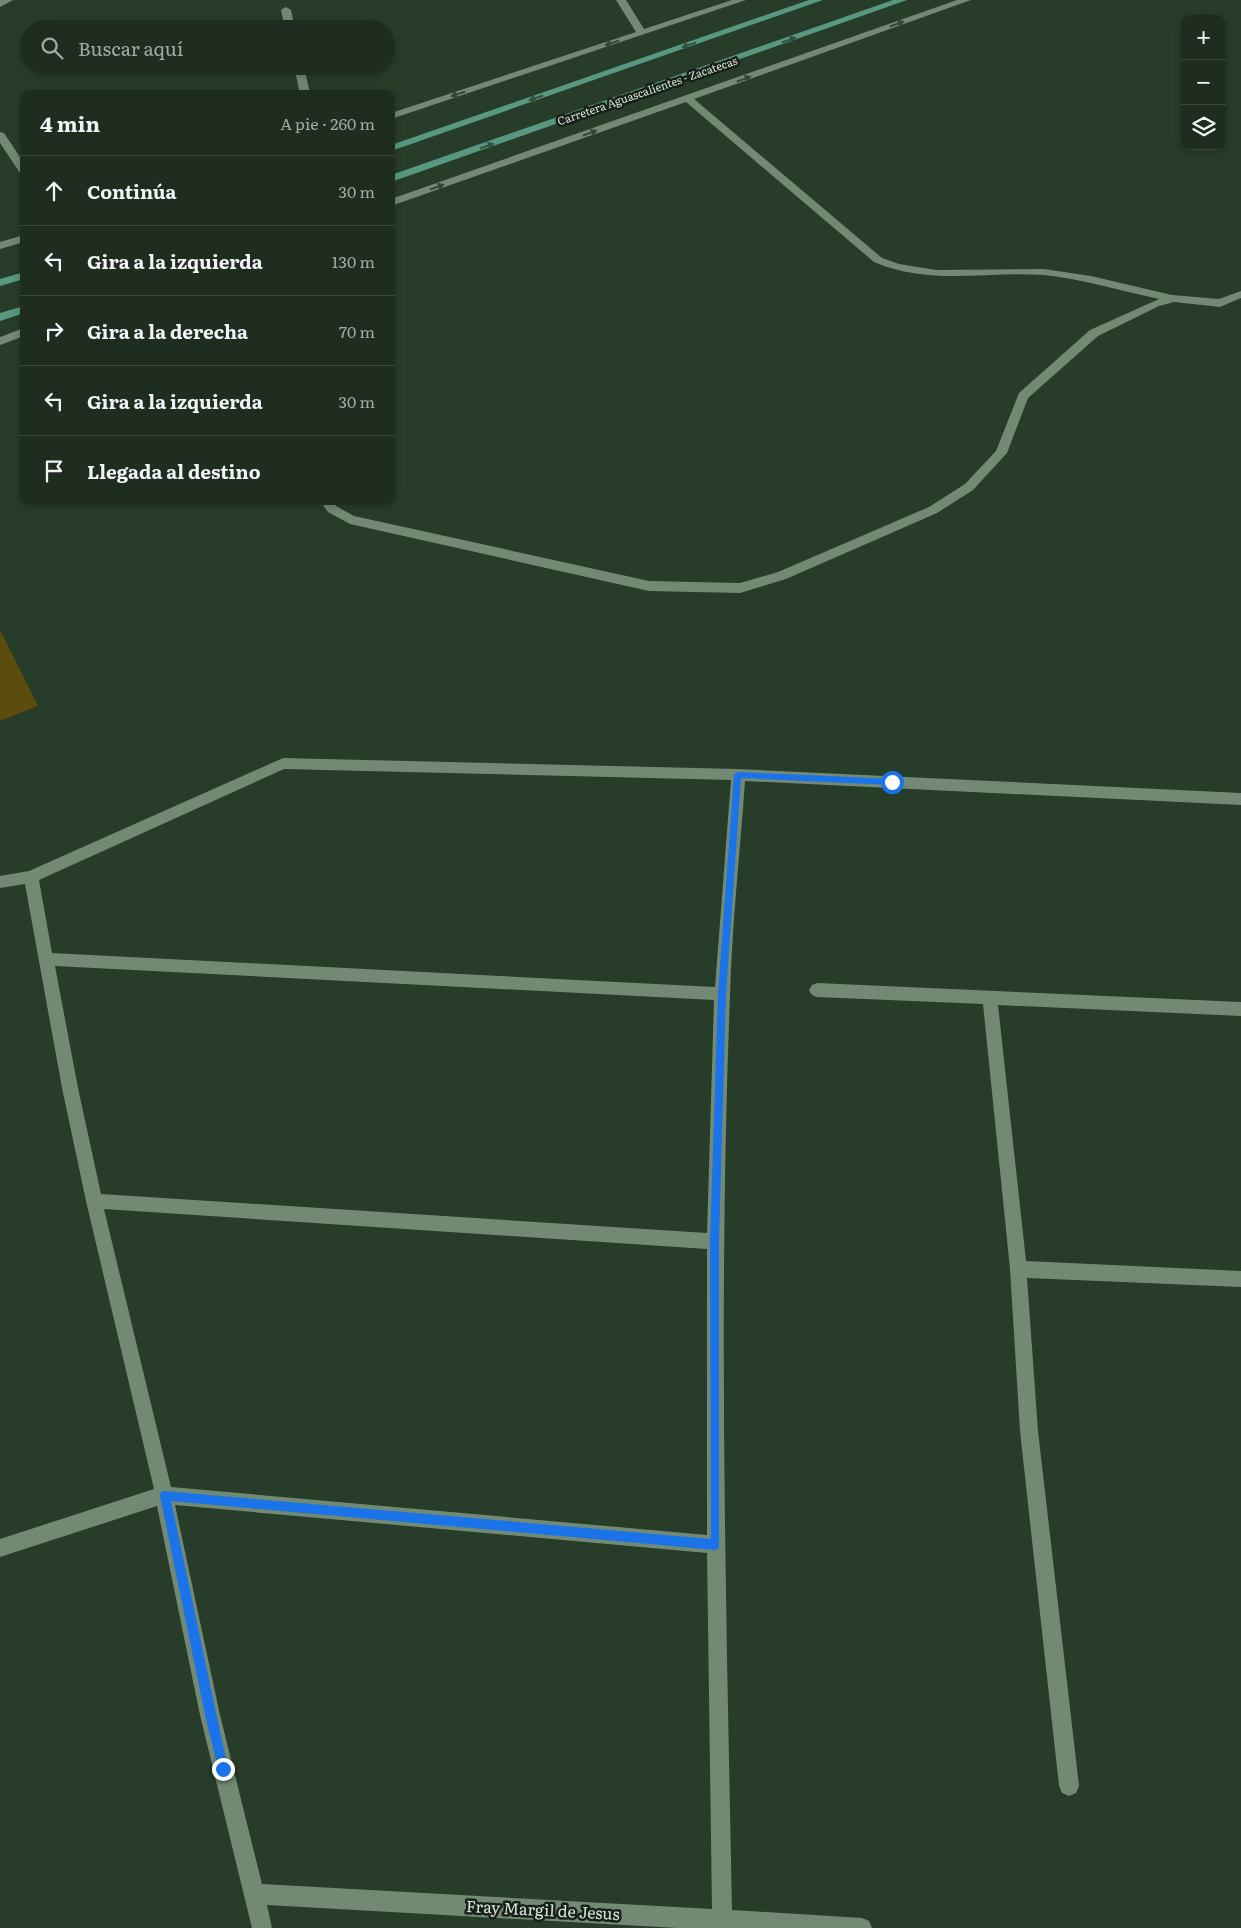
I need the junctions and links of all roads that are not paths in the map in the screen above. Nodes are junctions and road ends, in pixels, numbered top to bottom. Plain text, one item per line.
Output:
1 (8, 0) edge
2 (621, 0) edge
3 (741, 0) edge
4 (818, 0) edge
5 (902, 0) edge
6 (966, 0) edge
7 (0, 4) edge
8 (286, 10) dead end
9 (288, 20) edge
10 (642, 33) junction
11 (301, 75) edge
12 (304, 90) edge
13 (688, 98) junction
14 (395, 115) edge
15 (0, 135) edge
16 (395, 147) edge
17 (20, 165) edge
18 (395, 178) edge
19 (395, 202) edge
20 (20, 239) edge
21 (0, 246) edge
22 (20, 276) edge
23 (0, 283) edge
24 (1241, 294) edge
25 (1173, 298) junction
26 (20, 310) edge
27 (0, 317) edge
28 (20, 334) edge
29 (0, 341) edge
30 (329, 505) edge
31 (738, 775) junction
32 (1241, 799) edge
33 (31, 877) junction
34 (0, 882) edge
35 (46, 959) junction
36 (816, 990) dead end
37 (722, 994) junction
38 (990, 998) junction
39 (1241, 1010) edge
40 (94, 1202) junction
41 (715, 1242) junction
42 (1018, 1269) junction
43 (1241, 1279) edge
44 (164, 1496) junction
45 (716, 1545) junction
46 (0, 1548) edge
47 (1069, 1786) dead end
48 (253, 1894) junction
49 (722, 1919) junction
50 (262, 1928) edge
51 (862, 1928) edge

1 - 7 street
2 - 10 street
3 - 10 street
4 -> 16 main road
18 -> 5 main road, Carretera Aguascalientes - Zacatecas
13 -> 6 street
8 - 9 street
10 -> 14 street
11 - 12 street
19 -> 13 street
13 - 25 street
15 - 17 street
20 - 21 street
22 - 23 main road
24 - 25 street
25 - 30 street
26 - 27 main road
28 - 29 street
31 - 32 street
31 - 33 street
31 - 37 street
33 - 34 street
33 - 35 street
35 - 37 street
35 - 40 street
36 - 38 street
37 - 41 street
38 - 39 street
38 - 42 street
40 - 41 street
40 - 44 street
41 - 45 street
42 - 43 street
42 - 47 street
44 - 45 street
44 - 46 street
44 - 48 street
45 - 49 street
48 - 49 street, Fray Margil de Jesus
48 - 50 street
49 - 51 street, Fray Margil de Jesus

